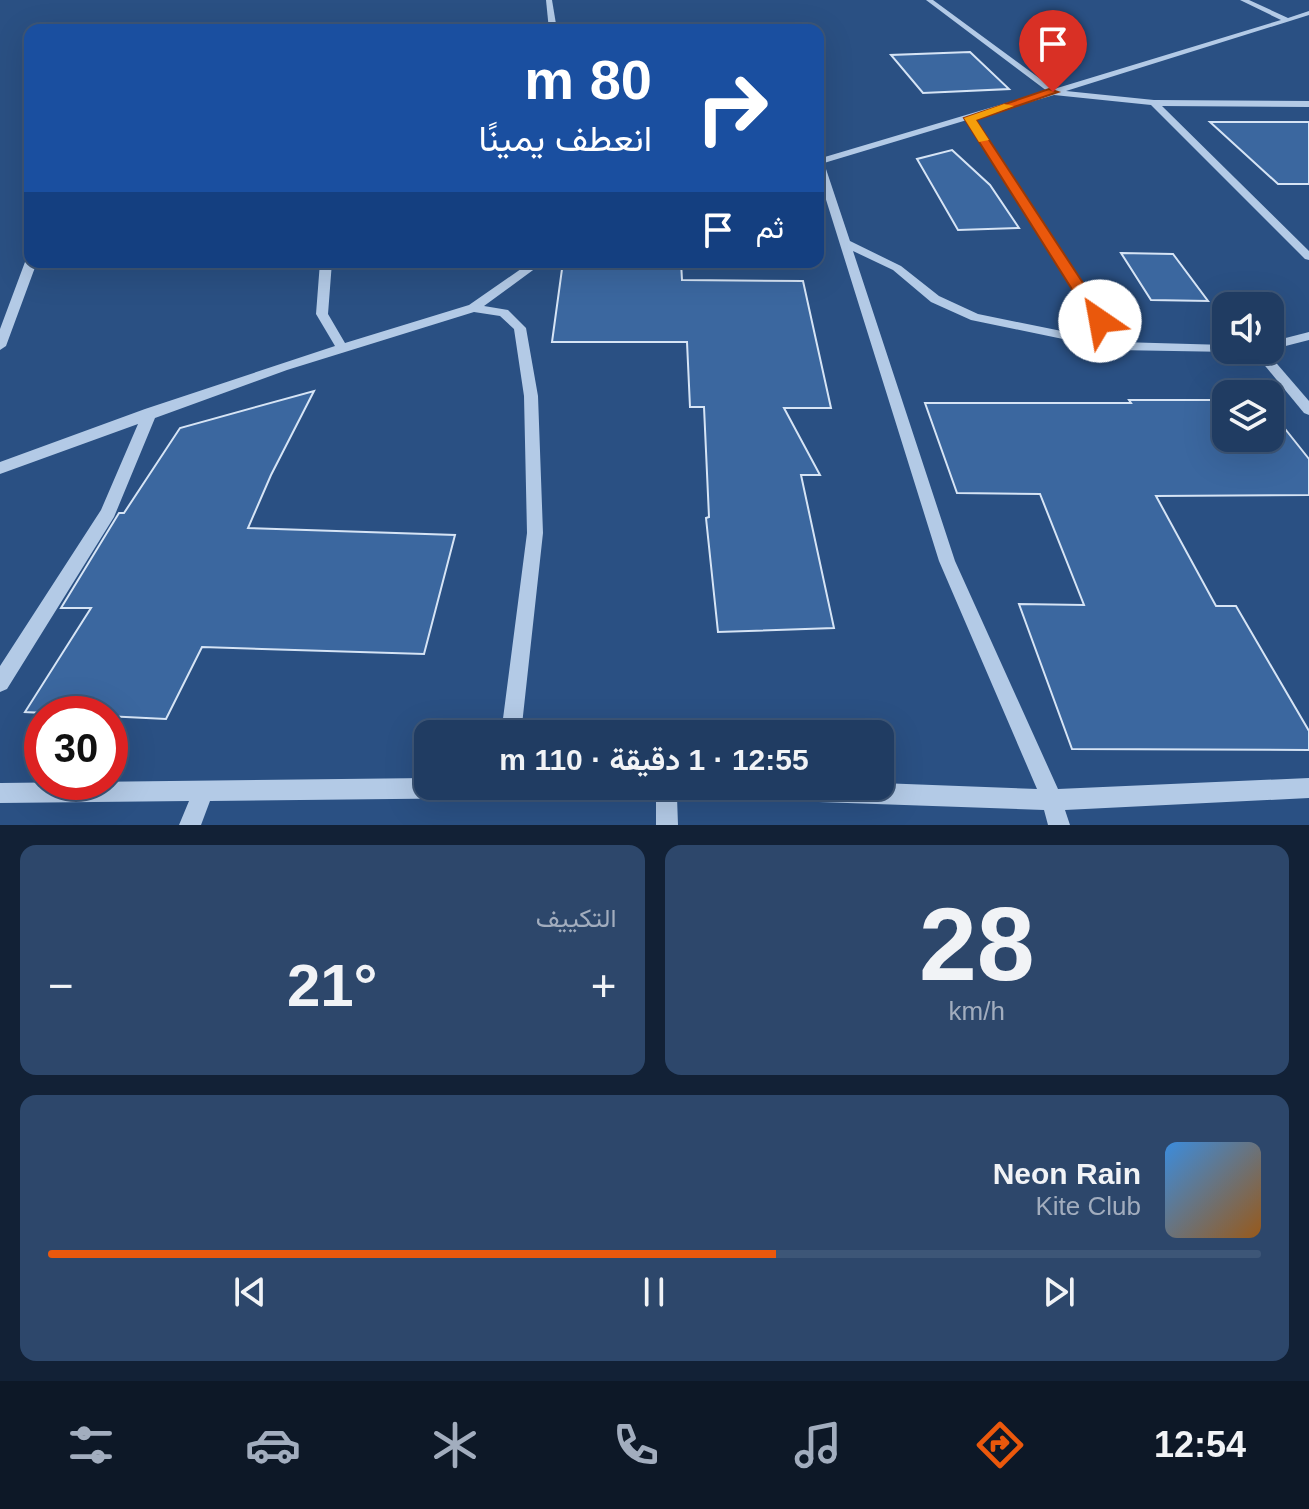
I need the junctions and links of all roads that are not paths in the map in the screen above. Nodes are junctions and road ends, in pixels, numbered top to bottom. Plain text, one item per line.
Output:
1 (549, 0) edge
2 (929, 0) edge
3 (1243, 0) edge
4 (1309, 13) edge
5 (1287, 20) junction
6 (552, 24) edge
7 (1053, 92) junction
8 (1154, 103) junction
9 (1309, 104) edge
10 (970, 118) junction
11 (824, 160) edge
12 (824, 179) edge
13 (847, 244) junction
14 (1309, 257) edge
15 (29, 268) edge
16 (326, 268) edge
17 (530, 268) edge
18 (473, 308) junction
19 (1309, 336) edge
20 (1284, 342) edge
21 (0, 346) edge
22 (1116, 346) junction
23 (342, 348) junction
24 (1212, 349) edge
25 (1270, 364) edge
26 (1309, 410) edge
27 (150, 413) junction
28 (0, 468) edge
29 (0, 683) edge
30 (513, 720) edge
31 (414, 788) edge
32 (1309, 788) edge
33 (203, 791) junction
34 (0, 793) edge
35 (894, 794) edge
36 (666, 800) edge
37 (1052, 800) junction
38 (190, 825) edge
39 (667, 825) edge
40 (1059, 825) edge

1 - 6 street
2 - 7 street
3 - 5 street
4 - 5 street
5 - 7 street
7 - 8 street
7 - 10 street
8 - 9 street
8 - 14 street
10 - 11 street
10 - 22 street
12 - 13 street
13 - 22 street
13 - 37 street
15 - 21 street
16 - 23 street
17 - 18 street
18 - 23 street
18 - 30 street
19 - 20 street
22 - 24 street
23 - 27 street
25 - 26 street
27 - 28 street
27 - 29 street
31 - 33 street
32 - 37 street
33 - 34 street
33 - 38 street
35 - 37 street
36 - 39 street
37 - 40 street

